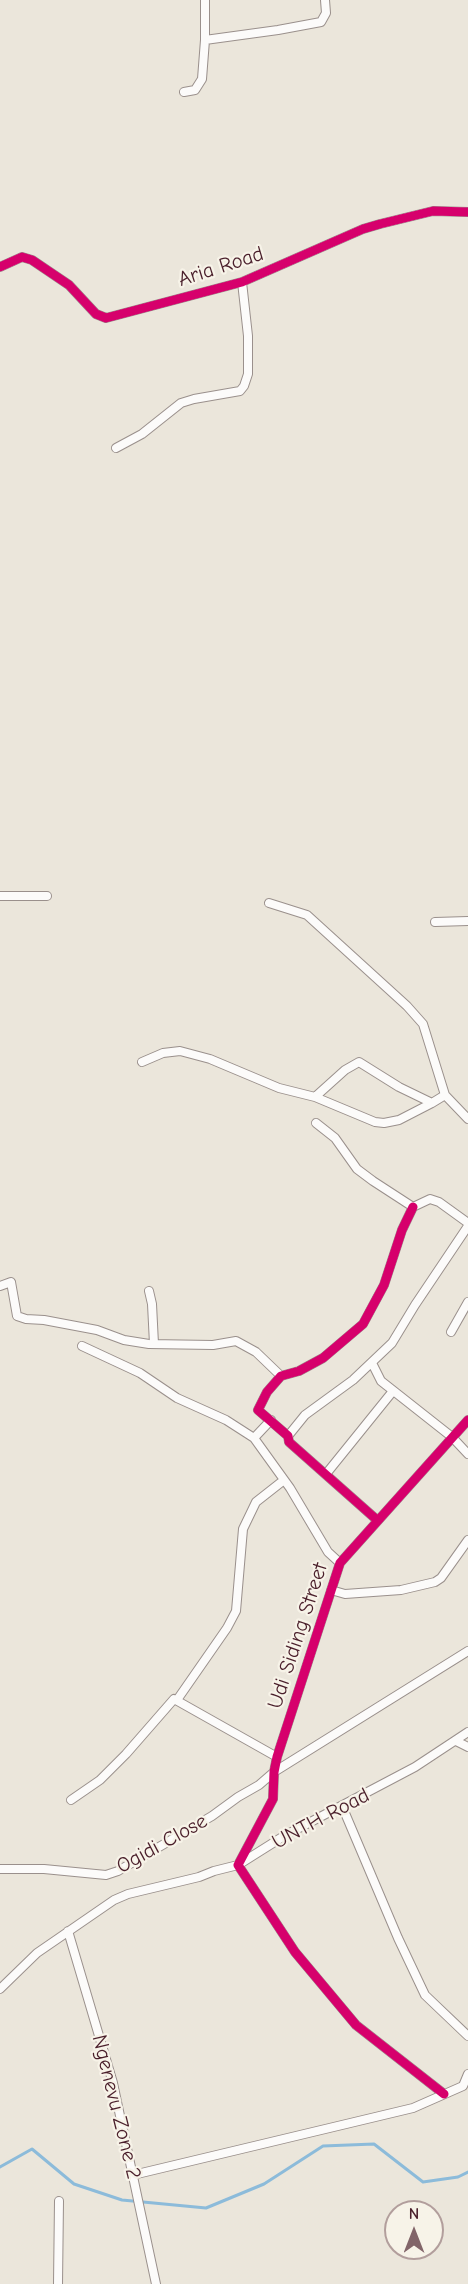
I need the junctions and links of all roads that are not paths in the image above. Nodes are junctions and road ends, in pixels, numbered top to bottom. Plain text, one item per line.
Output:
1 (205, 0) edge
2 (325, 0) edge
3 (206, 40) junction
4 (184, 92) dead end
5 (468, 212) edge
6 (0, 267) edge
7 (242, 282) junction
8 (116, 448) dead end
9 (0, 896) edge
10 (47, 896) dead end
11 (269, 903) dead end
12 (468, 921) edge
13 (435, 922) dead end
14 (142, 1062) dead end
15 (445, 1095) junction
16 (315, 1097) junction
17 (432, 1103) junction
18 (468, 1119) edge
19 (316, 1123) dead end
20 (413, 1207) junction
21 (468, 1225) edge
22 (0, 1286) edge
23 (149, 1291) dead end
24 (468, 1302) edge
25 (452, 1332) dead end
26 (154, 1344) junction
27 (82, 1346) dead end
28 (372, 1363) junction
29 (281, 1376) junction
30 (393, 1391) junction
31 (271, 1420) junction
32 (468, 1420) edge
33 (288, 1436) junction
34 (452, 1437) junction
35 (254, 1438) junction
36 (468, 1454) edge
37 (326, 1474) junction
38 (284, 1480) junction
39 (377, 1520) junction
40 (468, 1539) edge
41 (340, 1563) junction
42 (331, 1590) junction
43 (468, 1651) edge
44 (177, 1700) junction
45 (468, 1732) edge
46 (456, 1741) junction
47 (468, 1747) edge
48 (277, 1757) junction
49 (274, 1772) junction
50 (71, 1800) dead end
51 (342, 1806) junction
52 (238, 1864) junction
53 (0, 1869) edge
54 (68, 1931) junction
55 (0, 1989) edge
56 (468, 2036) edge
57 (468, 2074) edge
58 (444, 2094) junction
59 (133, 2175) junction
60 (59, 2202) dead end
61 (58, 2284) edge
62 (156, 2284) edge

1 - 3 street
2 - 3 street
3 - 4 street
5 - 7 street, Aria Road
6 - 7 street, Aria Road
7 - 8 street
9 - 10 street
11 - 15 street
12 - 13 street
14 - 16 street
15 - 17 street
15 - 18 street
16 - 17 street
16 - 17 street
19 - 20 street
20 - 21 street
20 - 29 street
21 - 28 street
22 - 26 street
23 - 26 street
24 - 25 street
26 - 29 street
27 - 35 street
28 - 30 street
28 - 33 street
29 - 31 street
30 - 34 street
30 - 37 street
31 - 33 street
31 - 35 street
32 - 34 street, Udi Siding Street
33 - 37 street
34 - 36 street
34 - 39 street, Udi Siding Street
35 - 38 street
37 - 39 street
38 - 41 street
38 - 44 street
39 - 41 street, Udi Siding Street
40 - 42 street
41 - 42 street, Udi Siding Street
42 - 48 street, Udi Siding Street
43 - 49 street, Ogidi Close
44 - 48 street
44 - 50 street
45 - 46 street, UNTH Road
46 - 47 street
46 - 51 street, UNTH Road
48 - 49 street, Udi Siding Street
49 - 52 street, Udi Siding Street
49 - 53 street, Ogidi Close
51 - 52 street, UNTH Road
51 - 56 street
52 - 54 street, UNTH Road
52 - 58 street
54 - 55 street, UNTH Road
54 - 59 street, Ngenevu Zone 2
57 - 58 street
58 - 59 street
59 - 62 street, Ngenevu Zone 2
60 - 61 street

